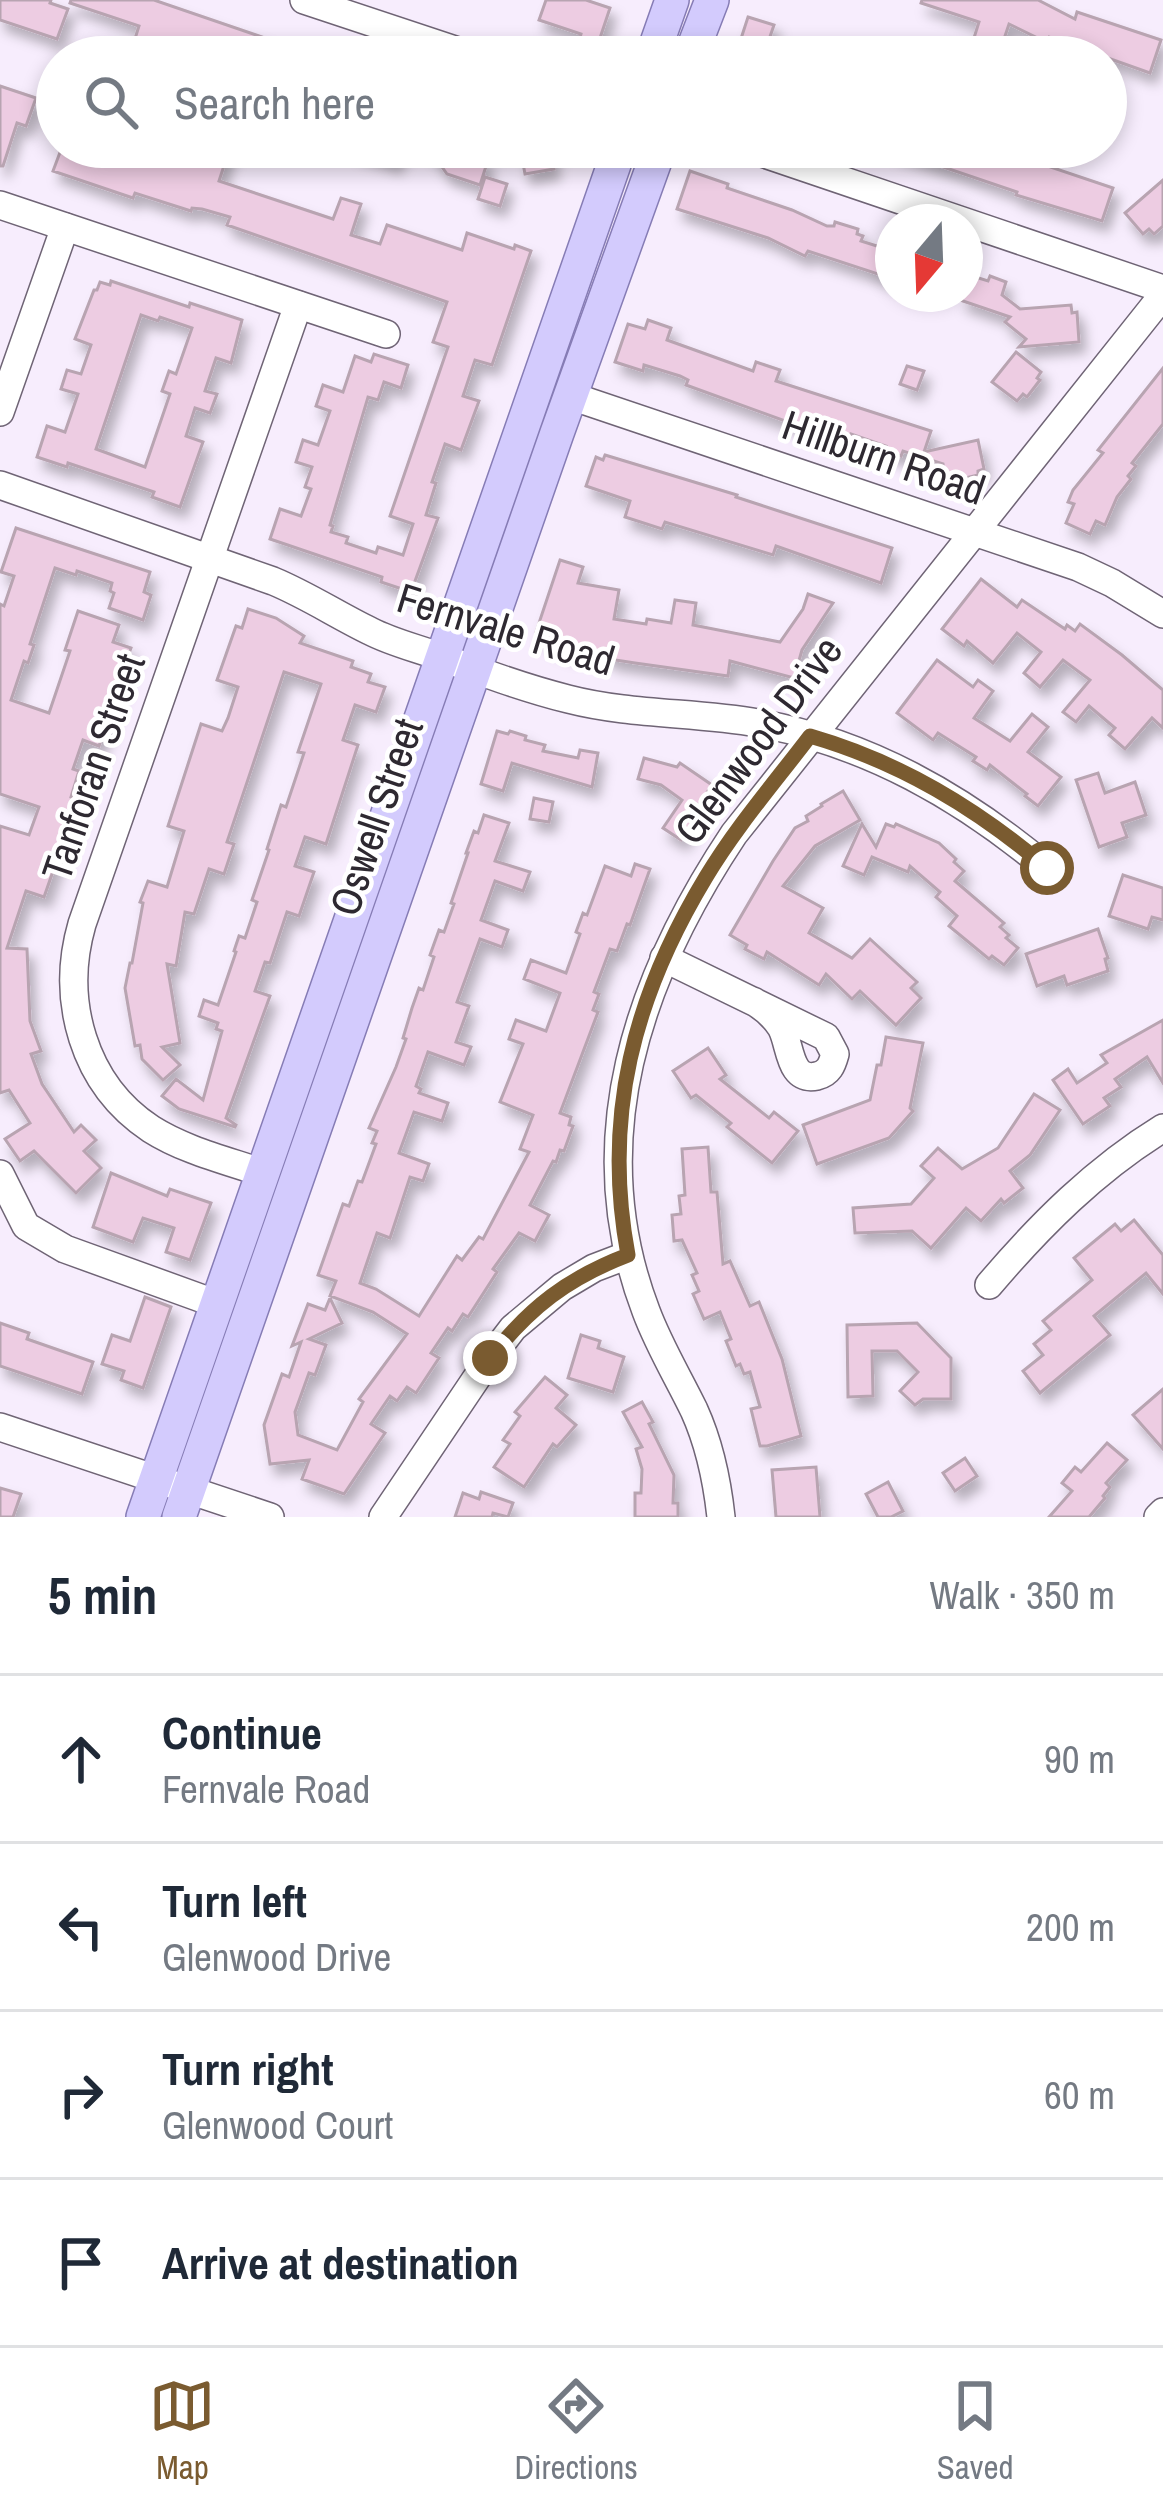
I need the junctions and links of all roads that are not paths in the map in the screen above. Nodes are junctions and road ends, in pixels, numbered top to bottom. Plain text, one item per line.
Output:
1 (304, 0) edge
2 (672, 0) edge
3 (696, 0) edge
4 (712, 0) edge
5 (413, 36) edge
6 (659, 36) edge
7 (693, 36) edge
8 (698, 36) edge
9 (613, 168) edge
10 (652, 168) edge
11 (805, 168) edge
12 (0, 205) edge
13 (65, 227) junction
14 (1163, 292) edge
15 (298, 304) junction
16 (386, 334) dead end
17 (571, 396) junction
18 (0, 412) edge
19 (0, 485) edge
20 (974, 531) junction
21 (210, 558) junction
22 (1163, 614) edge
23 (442, 658) junction
24 (475, 670) junction
25 (810, 736) junction
26 (1047, 868) dead end
27 (664, 958) junction
28 (754, 1001) dead end
29 (1163, 1128) edge
30 (262, 1173) junction
31 (0, 1174) edge
32 (628, 1255) junction
33 (989, 1285) dead end
34 (217, 1304) junction
35 (0, 1427) edge
36 (156, 1478) junction
37 (184, 1503) edge
38 (143, 1517) edge
39 (270, 1517) edge
40 (382, 1517) edge
41 (721, 1517) edge

1 - 5 street
2 - 6 main road
3 - 7 main road
4 - 8 main road
9 - 23 main road, Oswell Street
10 - 17 main road, Oswell Street
11 - 14 street
12 - 13 street
13 - 15 street
13 - 18 street
14 - 20 street, Glenwood Drive
15 - 16 street
15 - 21 street, Tanforan Street
17 - 20 street, Hillburn Road
17 - 24 main road, Oswell Street
19 - 21 street, Fernvale Road
20 - 22 street, Hillburn Road
20 - 25 street, Glenwood Drive
21 - 23 street, Fernvale Road
21 - 30 street, Tanforan Street
23 - 24 street, Fernvale Road
23 - 30 main road, Oswell Street
24 - 25 street, Fernvale Road
24 - 37 main road, Oswell Street
25 - 26 street, Fernvale Road
25 - 27 street, Glenwood Drive
27 - 28 street
27 - 32 street, Glenwood Drive
29 - 33 street
30 - 34 main road, Oswell Street
31 - 34 street
32 - 40 street
32 - 41 street, Glenwood Drive
34 - 36 main road, Oswell Street
35 - 36 street
36 - 37 street
36 - 38 main road, Oswell Street
37 - 39 street

